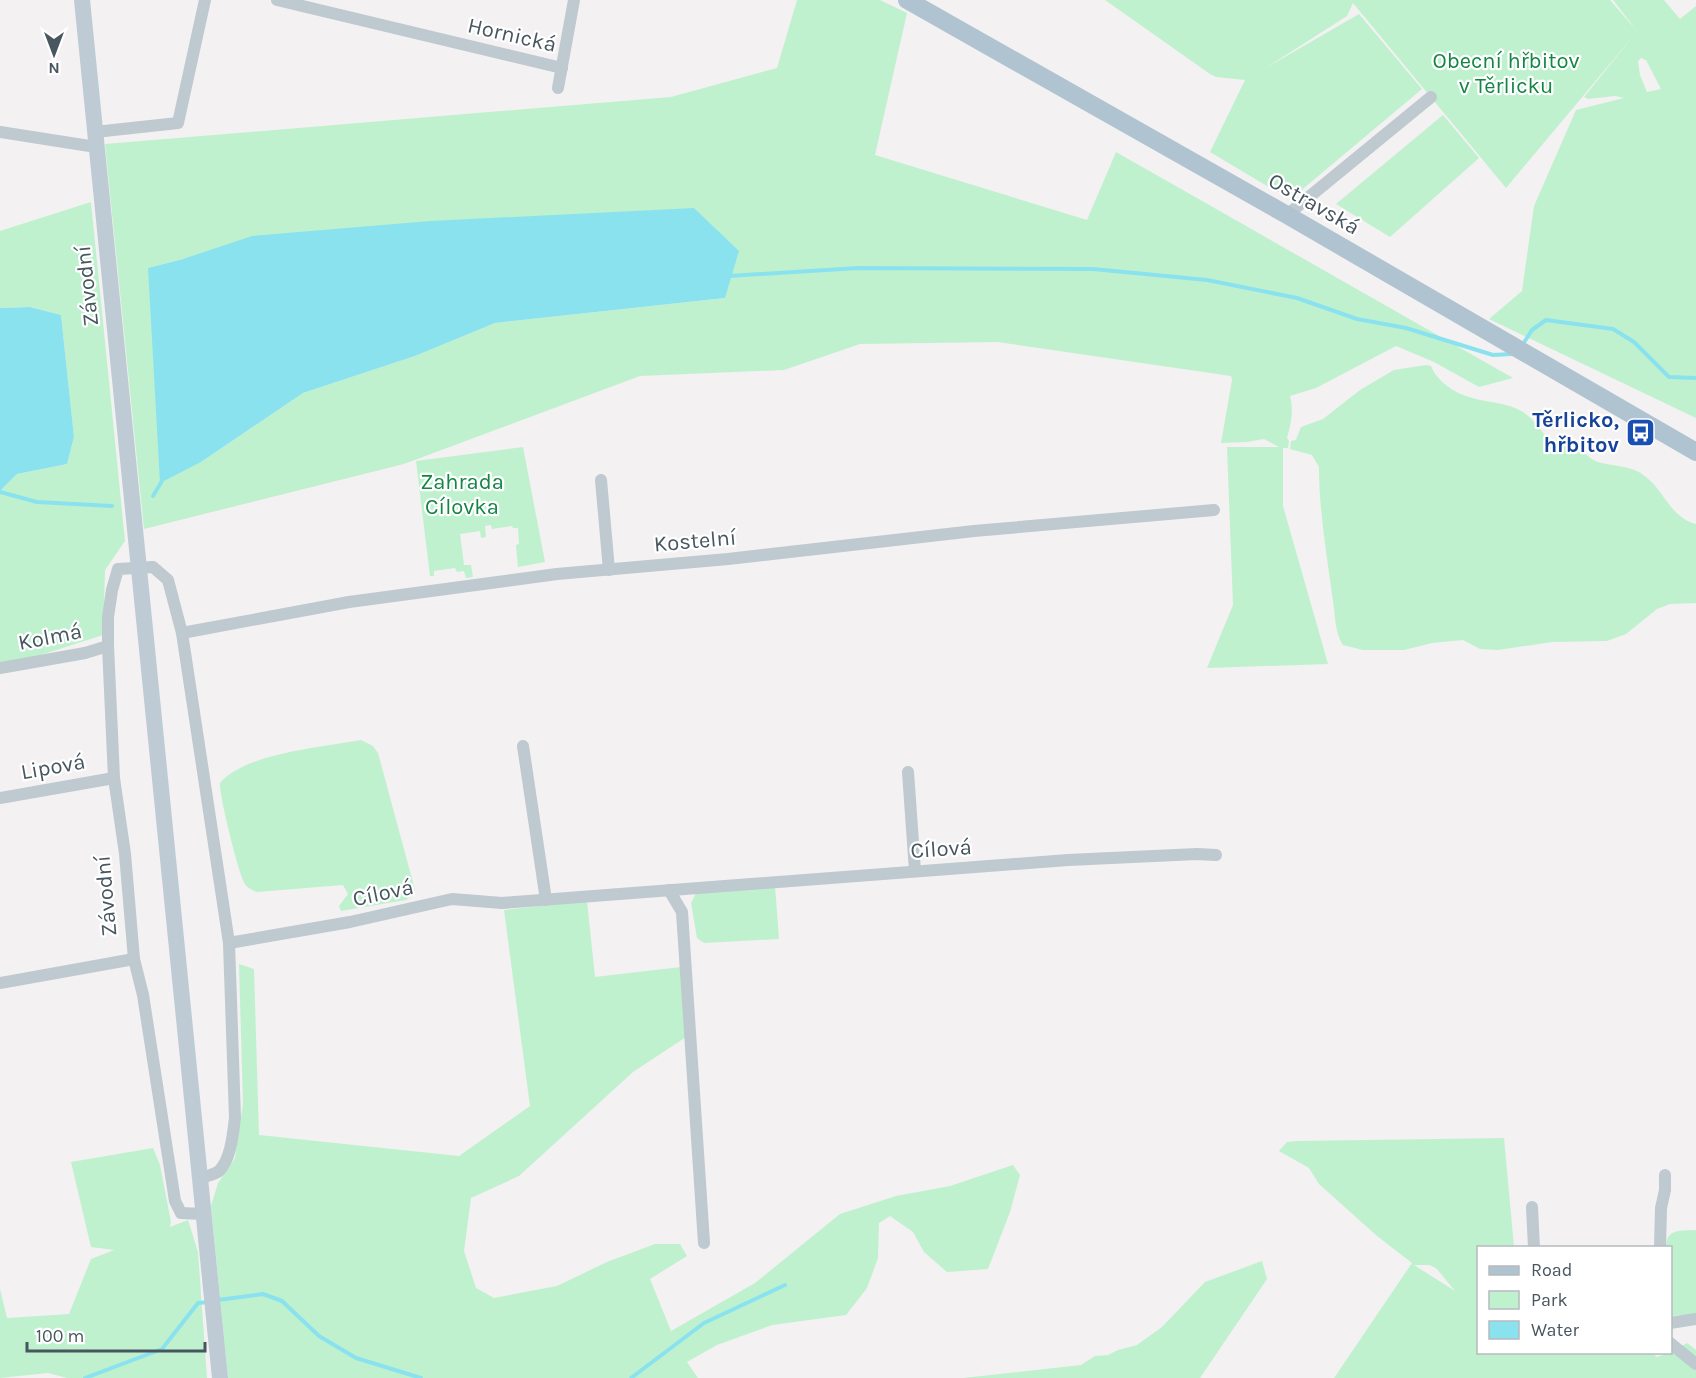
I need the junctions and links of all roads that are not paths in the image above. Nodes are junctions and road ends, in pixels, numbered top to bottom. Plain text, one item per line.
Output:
1 (82, 0) edge
2 (205, 0) edge
3 (277, 0) edge
4 (574, 0) edge
5 (907, 0) edge
6 (931, 7) edge
7 (562, 68) junction
8 (558, 88) dead end
9 (1431, 97) dead end
10 (0, 132) edge
11 (95, 139) junction
12 (1287, 215) junction
13 (1696, 452) edge
14 (601, 480) dead end
15 (1214, 510) dead end
16 (138, 567) junction
17 (609, 570) junction
18 (182, 633) junction
19 (108, 646) junction
20 (0, 668) edge
21 (523, 746) dead end
22 (908, 772) dead end
23 (114, 777) junction
24 (0, 798) edge
25 (1216, 855) dead end
26 (915, 871) junction
27 (669, 890) junction
28 (546, 900) junction
29 (229, 943) junction
30 (134, 959) junction
31 (0, 983) edge
32 (1665, 1175) dead end
33 (200, 1178) junction
34 (1532, 1207) dead end
35 (203, 1214) junction
36 (704, 1243) dead end
37 (1534, 1246) edge
38 (1660, 1246) edge
39 (1696, 1319) edge
40 (1672, 1323) edge
41 (1672, 1344) edge
42 (1696, 1364) edge
43 (220, 1378) edge

1 - 11 main road, Závodní
2 - 11 street
3 - 7 street, Hornická
4 - 7 street
5 - 6 main road, Ostravská
6 - 12 main road, Ostravská
7 - 8 street
9 - 12 street
10 - 11 street
11 - 16 main road, Závodní
12 - 13 main road, Ostravská
14 - 17 street
15 - 17 street, Kostelní
16 - 18 street
16 - 19 street, Závodní
16 - 33 main road, Závodní
17 - 18 street, Kostelní
18 - 29 street
19 - 20 street, Kolmá
19 - 23 street, Závodní
21 - 28 street
22 - 26 street
23 - 24 street, Lipová
23 - 30 street, Závodní
25 - 26 street, Cílová
26 - 27 street, Cílová
27 - 28 street, Cílová
27 - 36 street
28 - 29 street, Cílová
29 - 33 street
30 - 31 street
30 - 35 street, Závodní
32 - 38 street
33 - 35 main road, Závodní
34 - 37 street
35 - 43 main road, Závodní
39 - 40 street
41 - 42 street

